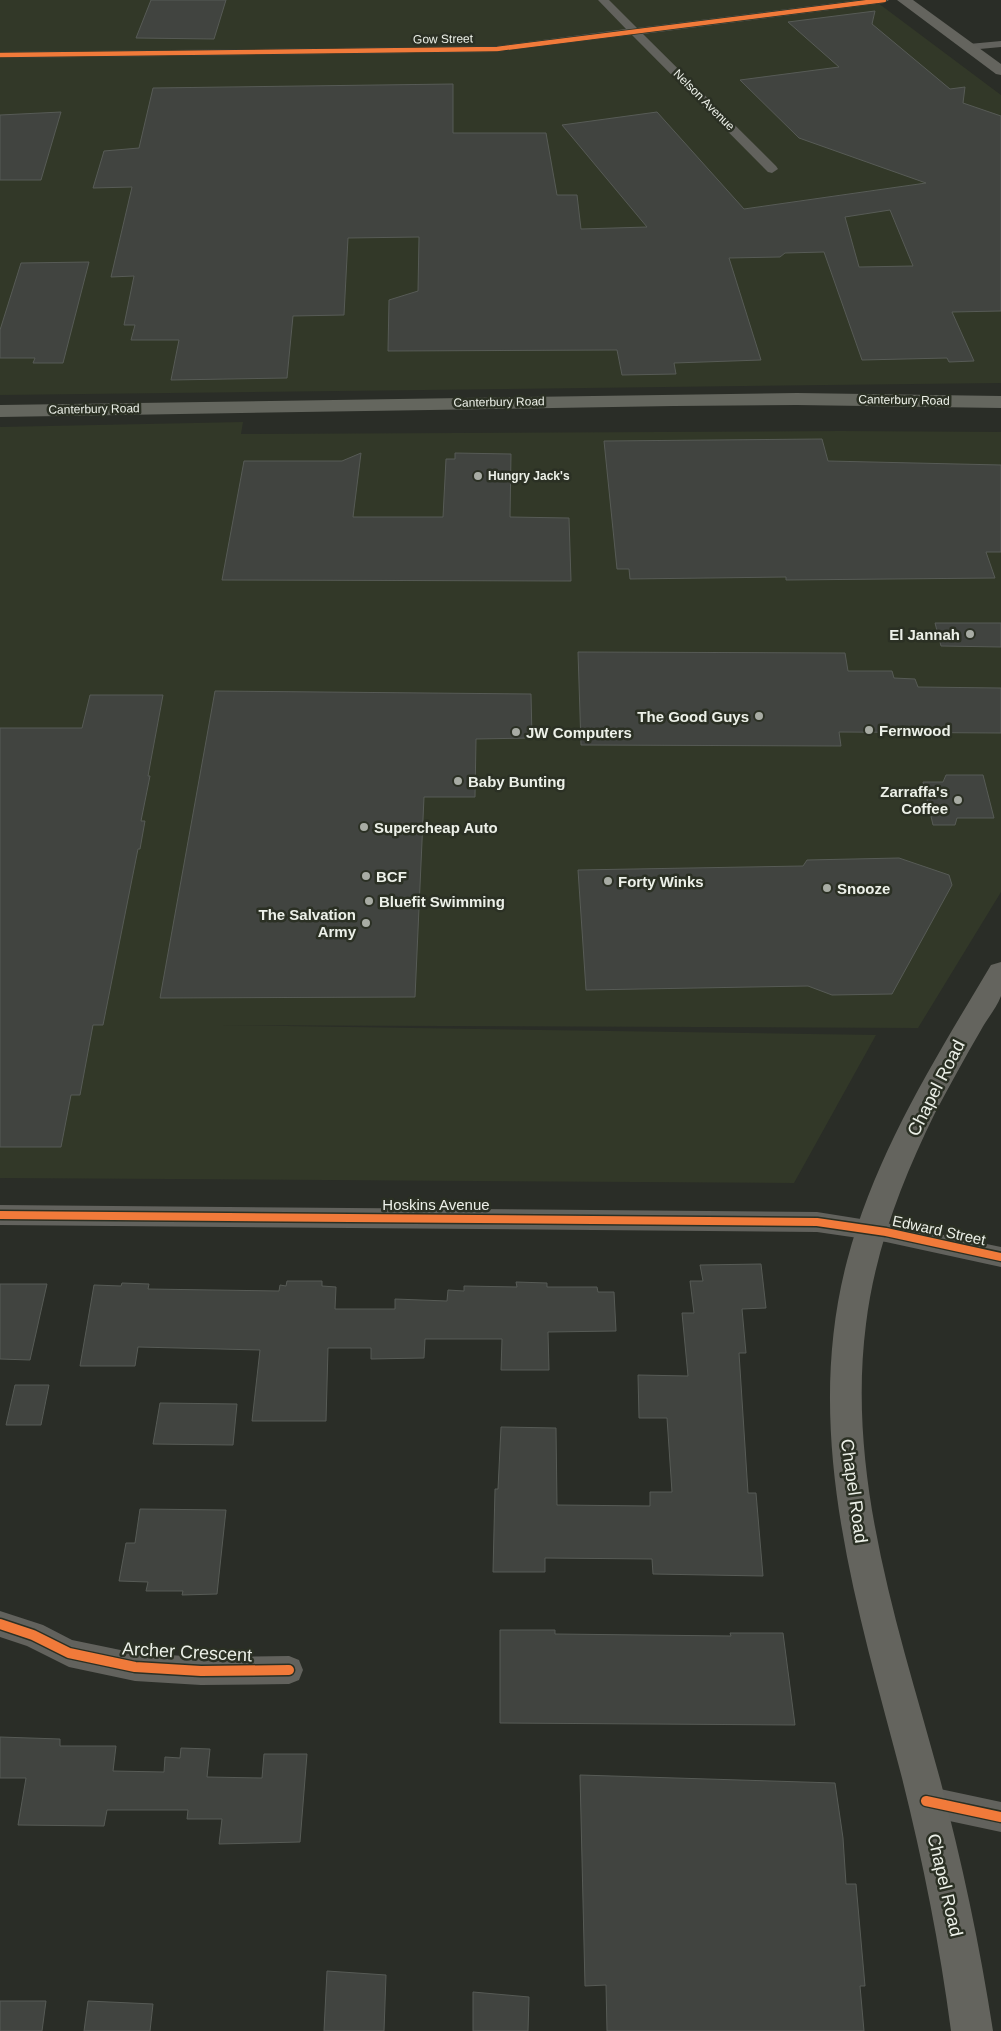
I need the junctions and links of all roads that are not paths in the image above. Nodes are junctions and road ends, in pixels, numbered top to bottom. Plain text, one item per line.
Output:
1 (603, 0) edge
2 (884, 0) edge
3 (904, 0) edge
4 (636, 32) junction
5 (1001, 44) edge
6 (969, 47) junction
7 (0, 55) edge
8 (1001, 72) edge
9 (772, 169) dead end
10 (1000, 402) edge
11 (0, 411) edge
12 (1001, 972) edge
13 (0, 1215) edge
14 (872, 1230) junction
15 (1001, 1257) edge
16 (0, 1624) edge
17 (289, 1670) dead end
18 (926, 1801) junction
19 (1001, 1817) edge
20 (972, 2031) edge

1 - 4 street, Nelson Avenue
2 - 4 street, Gow Street
3 - 6 main road
4 - 7 street, Gow Street
4 - 9 street, Nelson Avenue
5 - 6 street
6 - 8 main road
10 - 11 highway, Canterbury Road
12 - 14 main road, Chapel Road
13 - 14 street, Hoskins Avenue
14 - 15 street, Edward Street
14 - 18 main road, Chapel Road
16 - 17 street, Archer Crescent
18 - 19 street
18 - 20 main road, Chapel Road

